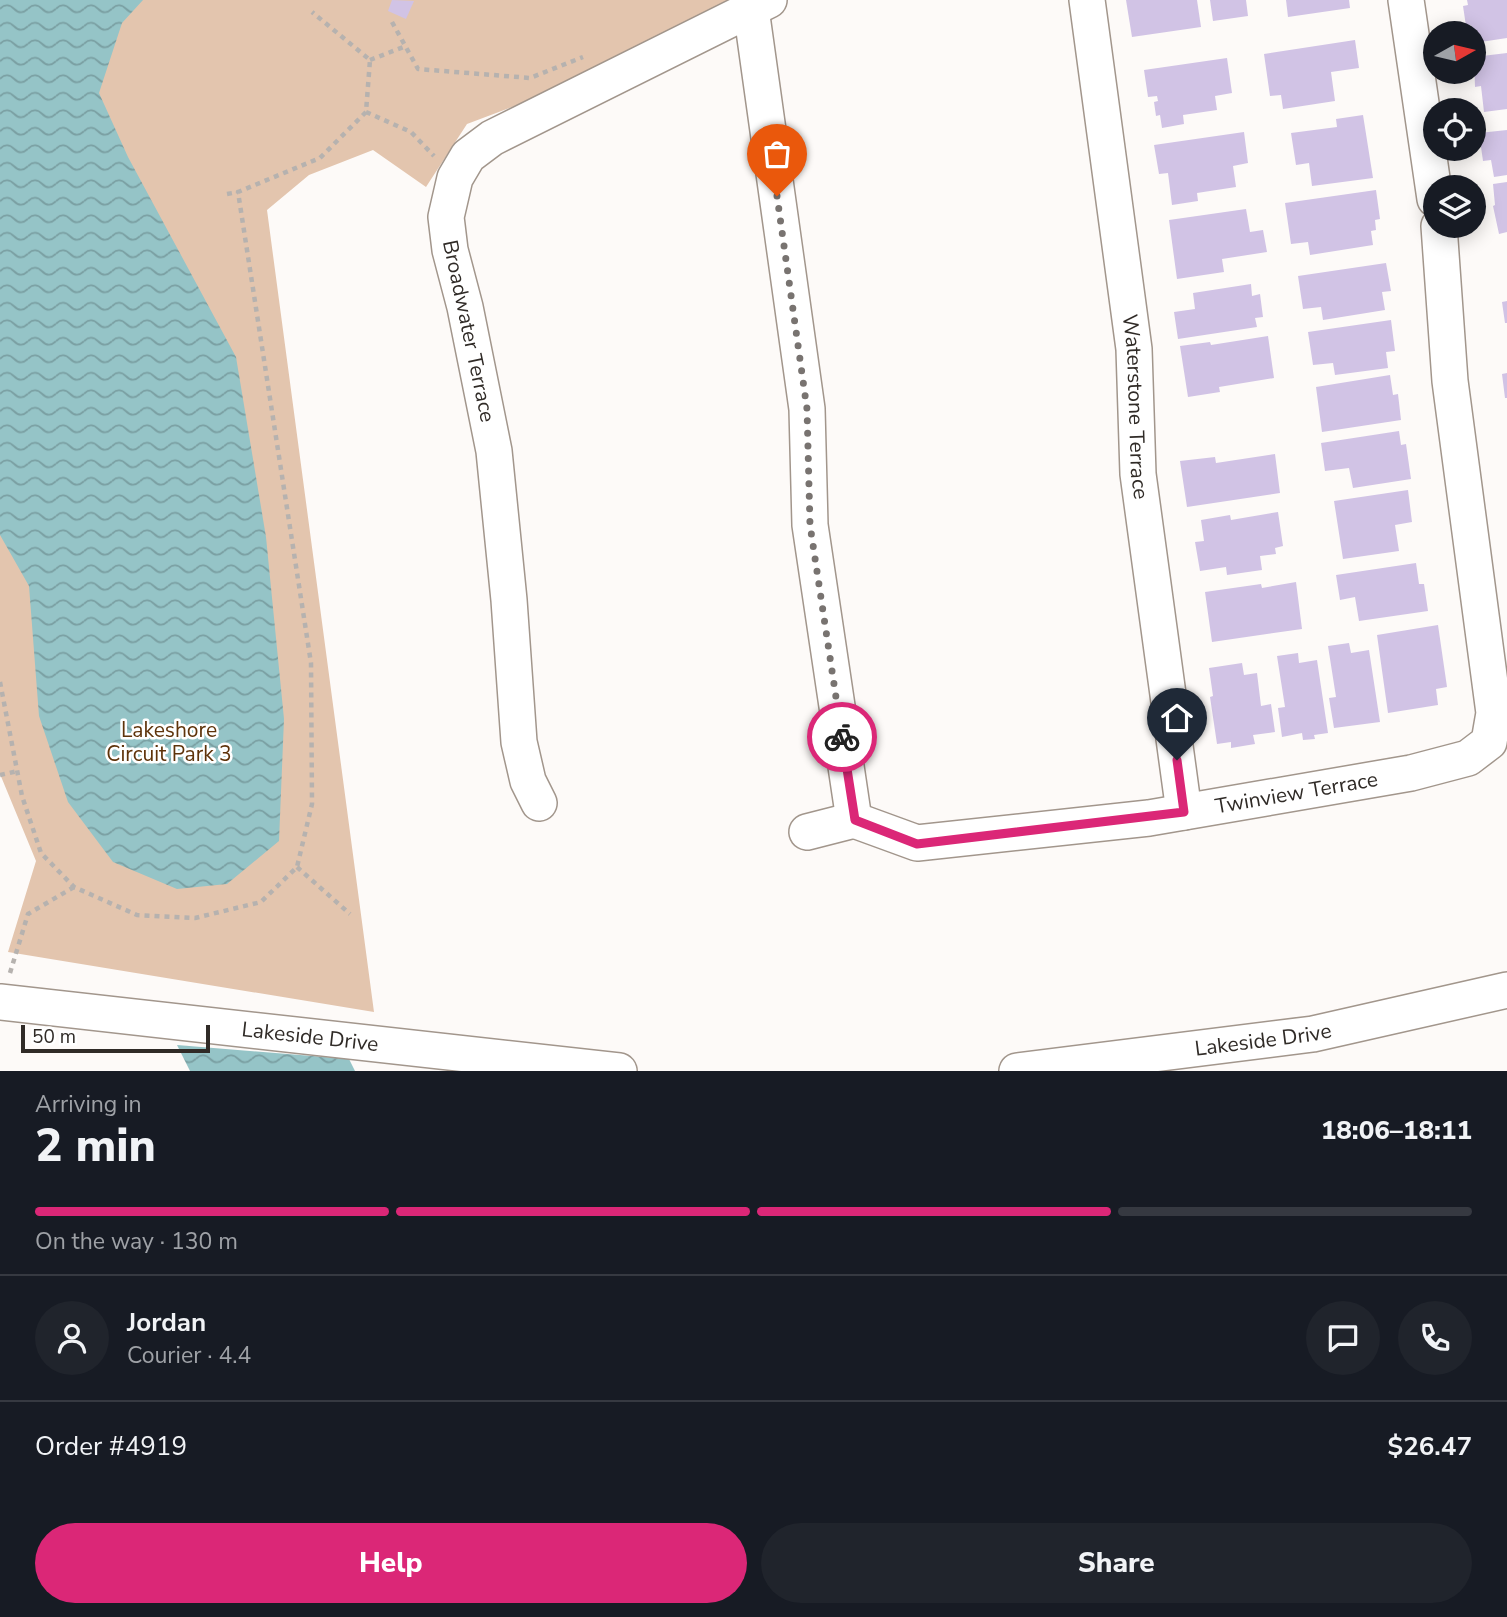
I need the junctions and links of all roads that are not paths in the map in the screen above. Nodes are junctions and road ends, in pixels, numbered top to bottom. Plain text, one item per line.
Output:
1 (1087, 0) edge
2 (1406, 0) edge
3 (760, 5) edge
4 (1432, 175) edge
5 (1440, 238) edge
6 (539, 803) dead end
7 (1184, 812) junction
8 (855, 820) junction
9 (807, 832) dead end
10 (1507, 990) edge
11 (1, 1002) edge
12 (619, 1071) edge
13 (1017, 1071) edge

1 - 7 street, Waterstone Terrace
2 - 4 street
3 - 6 street, Broadwater Terrace
3 - 8 street
5 - 7 street, Twinview Terrace
7 - 8 street, Twinview Terrace
8 - 9 street
10 - 13 street, Lakeside Drive
11 - 12 street, Lakeside Drive

